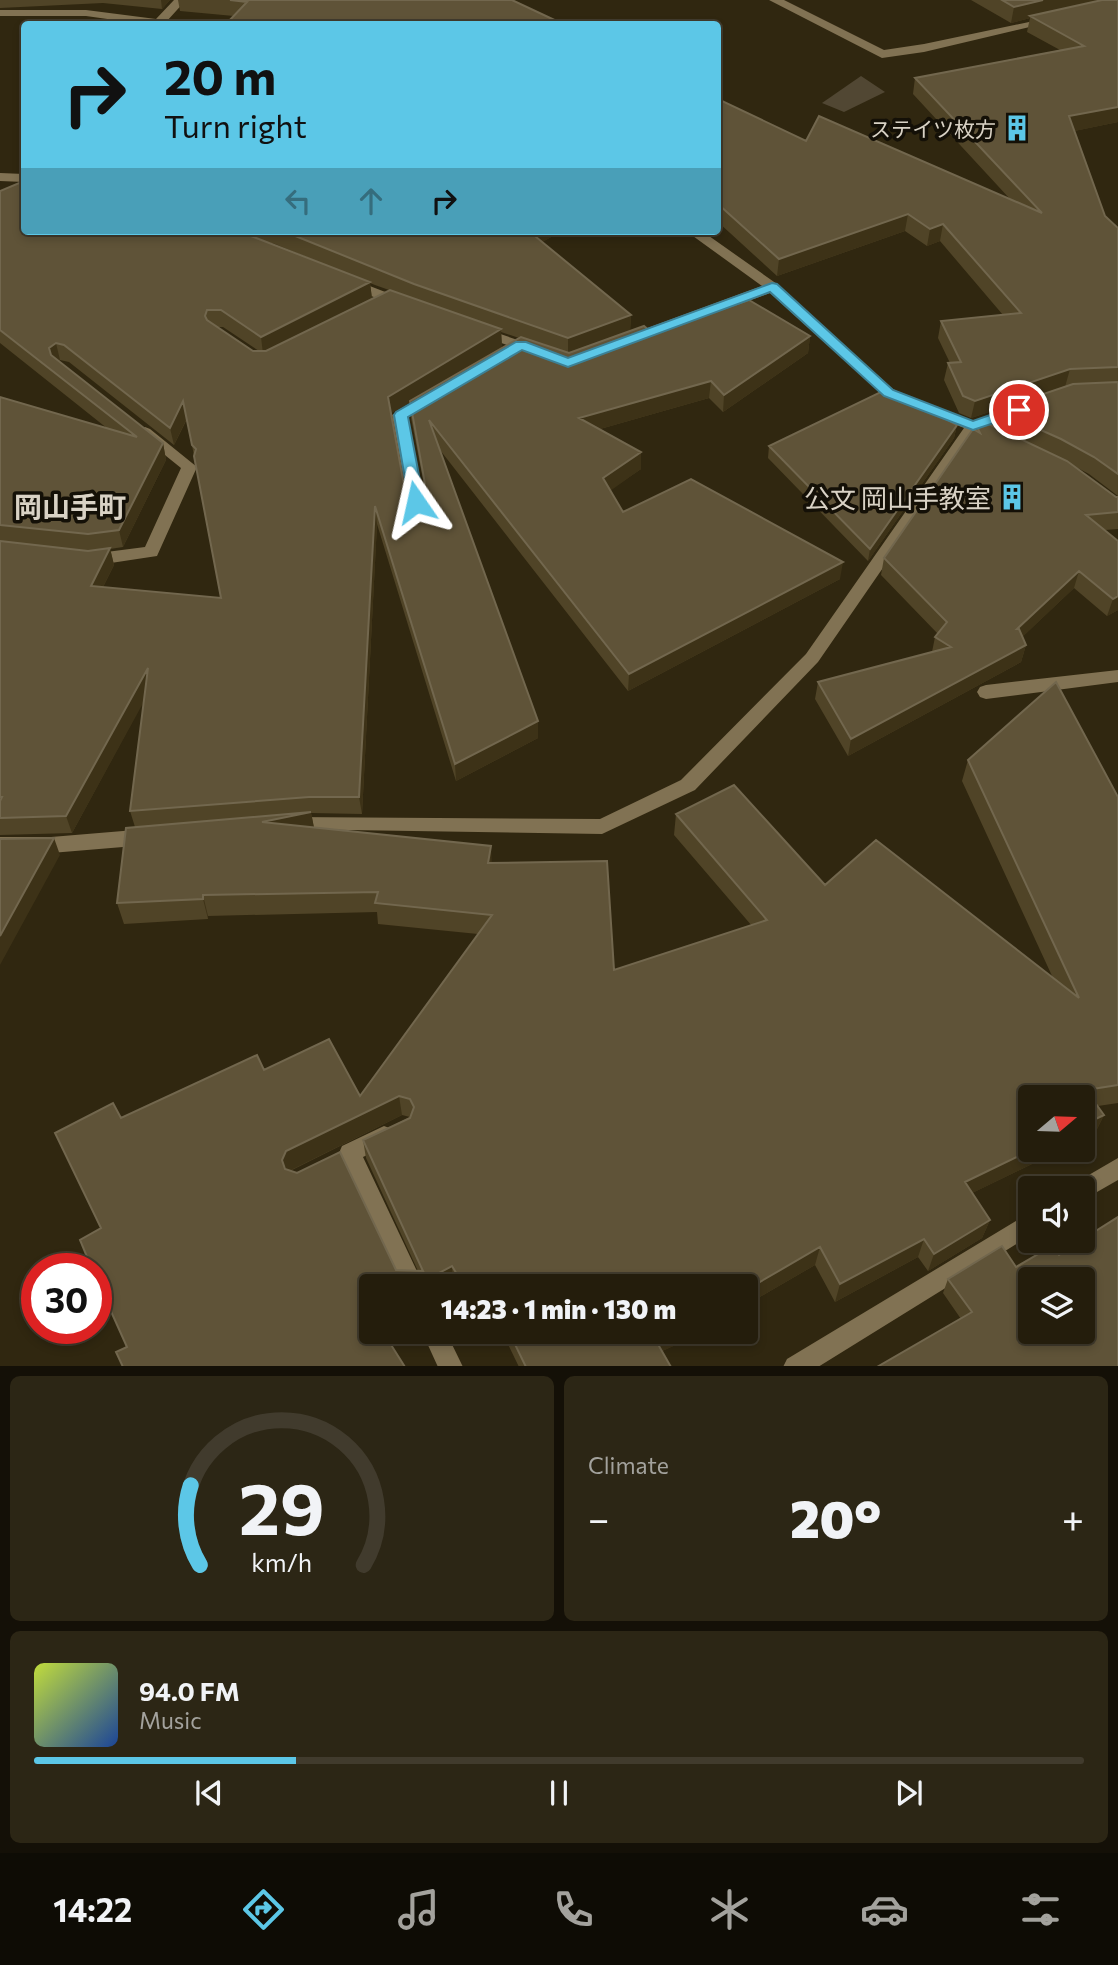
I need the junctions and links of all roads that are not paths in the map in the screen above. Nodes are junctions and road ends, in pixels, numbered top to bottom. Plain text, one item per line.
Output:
1 (180, 0) edge
2 (775, 0) edge
3 (0, 13) edge
4 (1060, 19) edge
5 (141, 21) edge
6 (163, 21) edge
7 (0, 177) edge
8 (21, 178) edge
9 (699, 235) edge
10 (330, 274) edge
11 (772, 287) junction
12 (390, 299) junction
13 (416, 308) edge
14 (367, 311) edge
15 (469, 327) edge
16 (619, 344) edge
17 (521, 345) junction
18 (544, 354) edge
19 (497, 359) edge
20 (449, 387) edge
21 (1031, 406) edge
22 (136, 425) edge
23 (973, 426) junction
24 (995, 435) edge
25 (416, 502) edge
26 (79, 558) edge
27 (1118, 676) edge
28 (986, 692) edge
29 (271, 826) edge
30 (161, 835) edge
31 (0, 845) edge
32 (403, 1127) edge
33 (1118, 1168) edge
34 (1095, 1182) edge
35 (1018, 1230) edge
36 (406, 1274) edge
37 (440, 1344) edge
38 (451, 1366) edge
39 (797, 1366) edge

1 - 6 street
2 - 4 street
3 - 5 street
7 - 8 street
9 - 11 street
10 - 12 street
11 - 16 street
11 - 23 street
12 - 13 street
12 - 14 street
15 - 17 street
17 - 18 street
17 - 19 street
20 - 25 street
21 - 23 street
22 - 26 street
23 - 24 street
23 - 29 street
27 - 28 street
30 - 31 street
32 - 36 street
33 - 34 street
35 - 39 street
37 - 38 street

